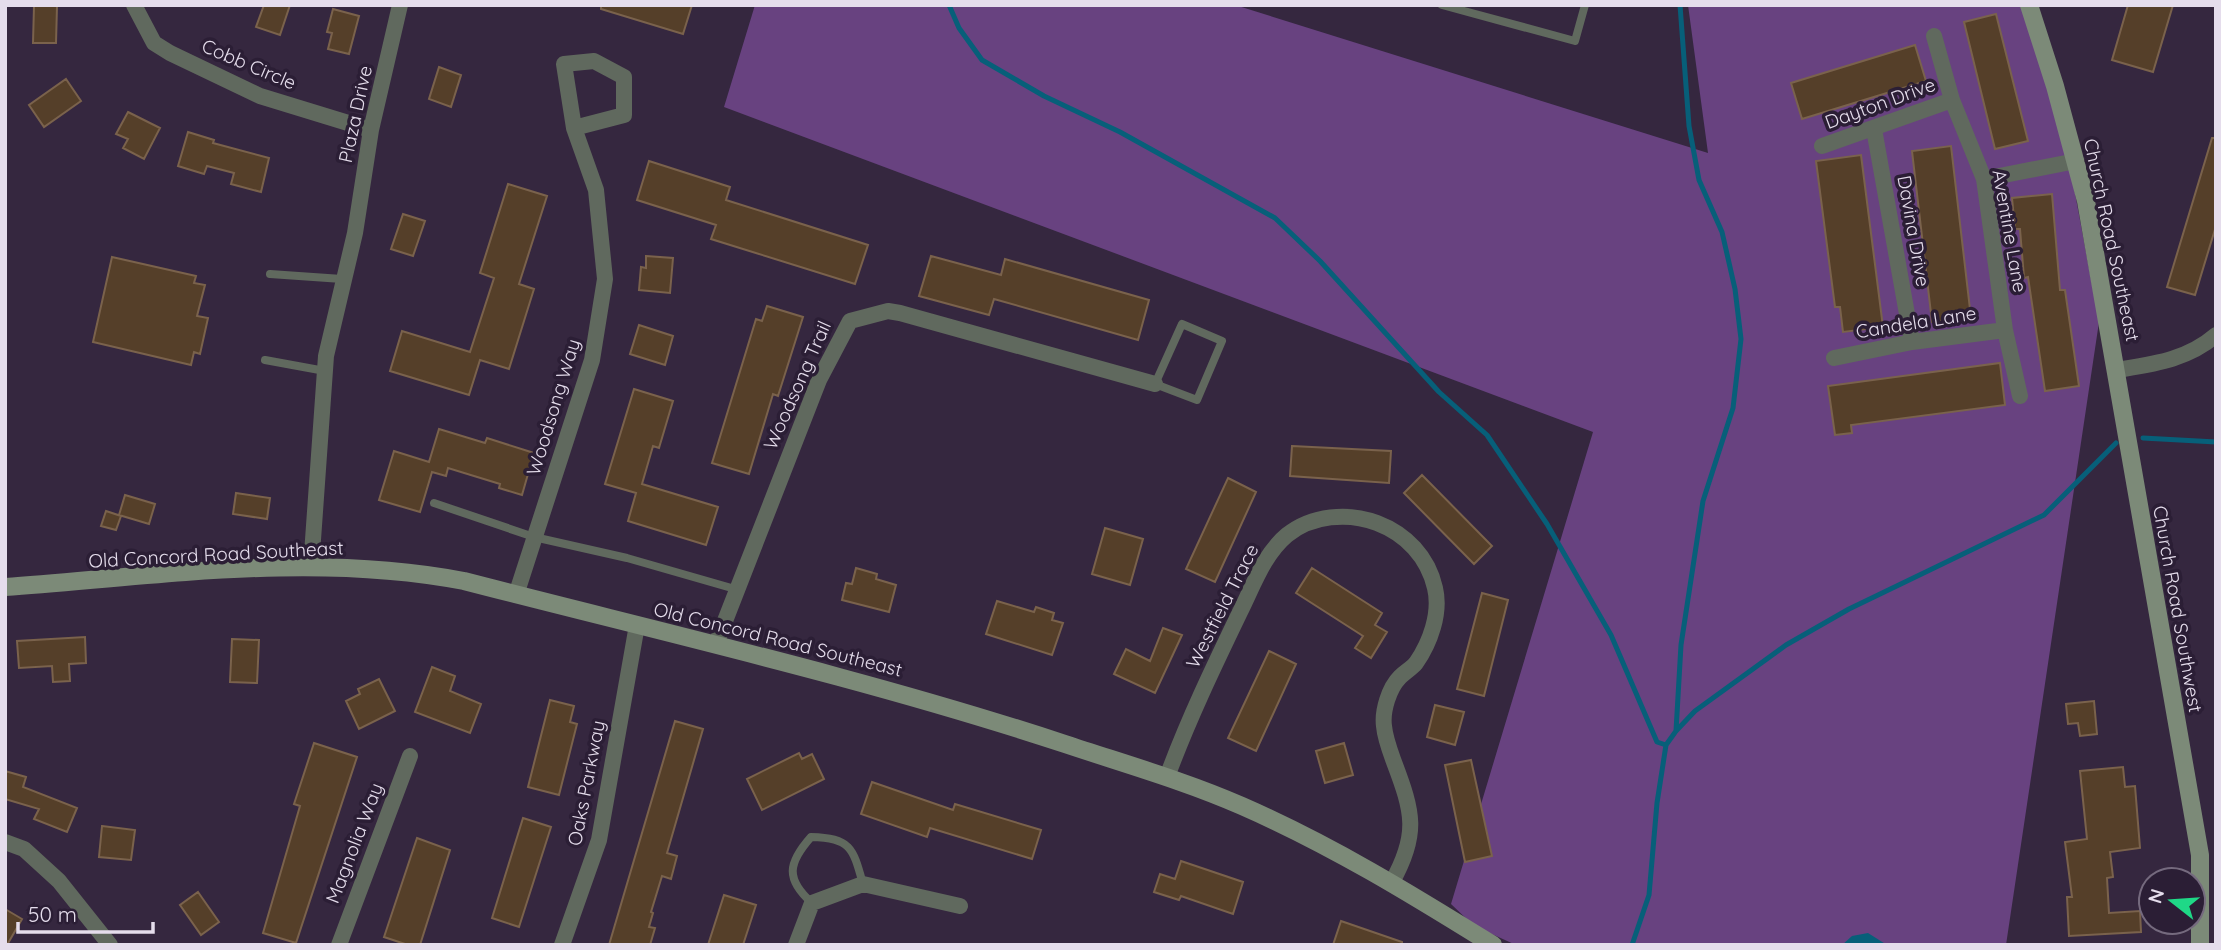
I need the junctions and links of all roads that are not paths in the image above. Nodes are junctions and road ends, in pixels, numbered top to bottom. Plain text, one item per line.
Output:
1 (134, 5) edge
2 (400, 5) edge
3 (1443, 5) edge
4 (1584, 5) edge
5 (2029, 5) edge
6 (1934, 36) dead end
7 (1952, 100) junction
8 (574, 128) junction
9 (1874, 129) junction
10 (372, 130) junction
11 (1822, 146) dead end
12 (2076, 161) junction
13 (1984, 179) junction
14 (270, 274) dead end
15 (342, 279) junction
16 (2005, 330) junction
17 (2216, 335) edge
18 (1912, 342) junction
19 (1835, 358) dead end
20 (265, 359) dead end
21 (2117, 370) junction
22 (325, 371) junction
23 (1155, 384) junction
24 (2020, 396) dead end
25 (2129, 447) joint
26 (434, 503) dead end
27 (534, 537) junction
28 (311, 568) junction
29 (5, 587) edge
30 (735, 589) junction
31 (516, 595) junction
32 (637, 625) junction
33 (716, 644) junction
34 (410, 756) dead end
35 (1167, 777) junction
36 (5, 842) edge
37 (1392, 882) junction
38 (863, 884) junction
39 (812, 903) junction
40 (960, 906) dead end
41 (110, 945) edge
42 (339, 945) edge
43 (562, 945) edge
44 (796, 945) edge
45 (1493, 945) edge
46 (2200, 945) edge

1 - 10 street, Cobb Circle
2 - 10 street, Plaza Drive
3 - 4 lane
5 - 12 street, Church Road Southeast
6 - 7 street, Aventine Lane
7 - 9 street, Dayton Drive
7 - 13 street, Aventine Lane
8 - 8 street, Woodsong Way
8 - 27 street, Woodsong Way
9 - 11 street, Dayton Drive
9 - 18 street, Davina Drive
10 - 15 street, Plaza Drive
12 - 13 street
12 - 21 street, Church Road Southeast
13 - 16 street, Aventine Lane
14 - 15 lane
15 - 22 street, Plaza Drive
16 - 18 street, Candela Lane
16 - 24 street, Aventine Lane
17 - 21 street
18 - 19 street, Candela Lane
20 - 22 lane
21 - 25 street, Church Road Southeast
22 - 28 street, Plaza Drive
23 - 23 lane
23 - 30 street, Woodsong Trail
25 - 46 street, Church Road Southwest
26 - 27 lane
27 - 30 lane
27 - 31 street, Woodsong Way
28 - 29 street, Old Concord Road Southeast
28 - 31 street, Old Concord Road Southeast
30 - 33 street, Woodsong Trail
31 - 32 street, Old Concord Road Southeast
32 - 33 street, Old Concord Road Southeast
32 - 43 street, Oaks Parkway
33 - 35 street, Old Concord Road Southeast
34 - 42 street, Magnolia Way
35 - 37 street, Old Concord Road Southeast
35 - 37 street, Westfield Trace
36 - 41 street
37 - 45 street, Old Concord Road Southeast
38 - 39 street
38 - 39 lane
38 - 40 street
39 - 44 street

